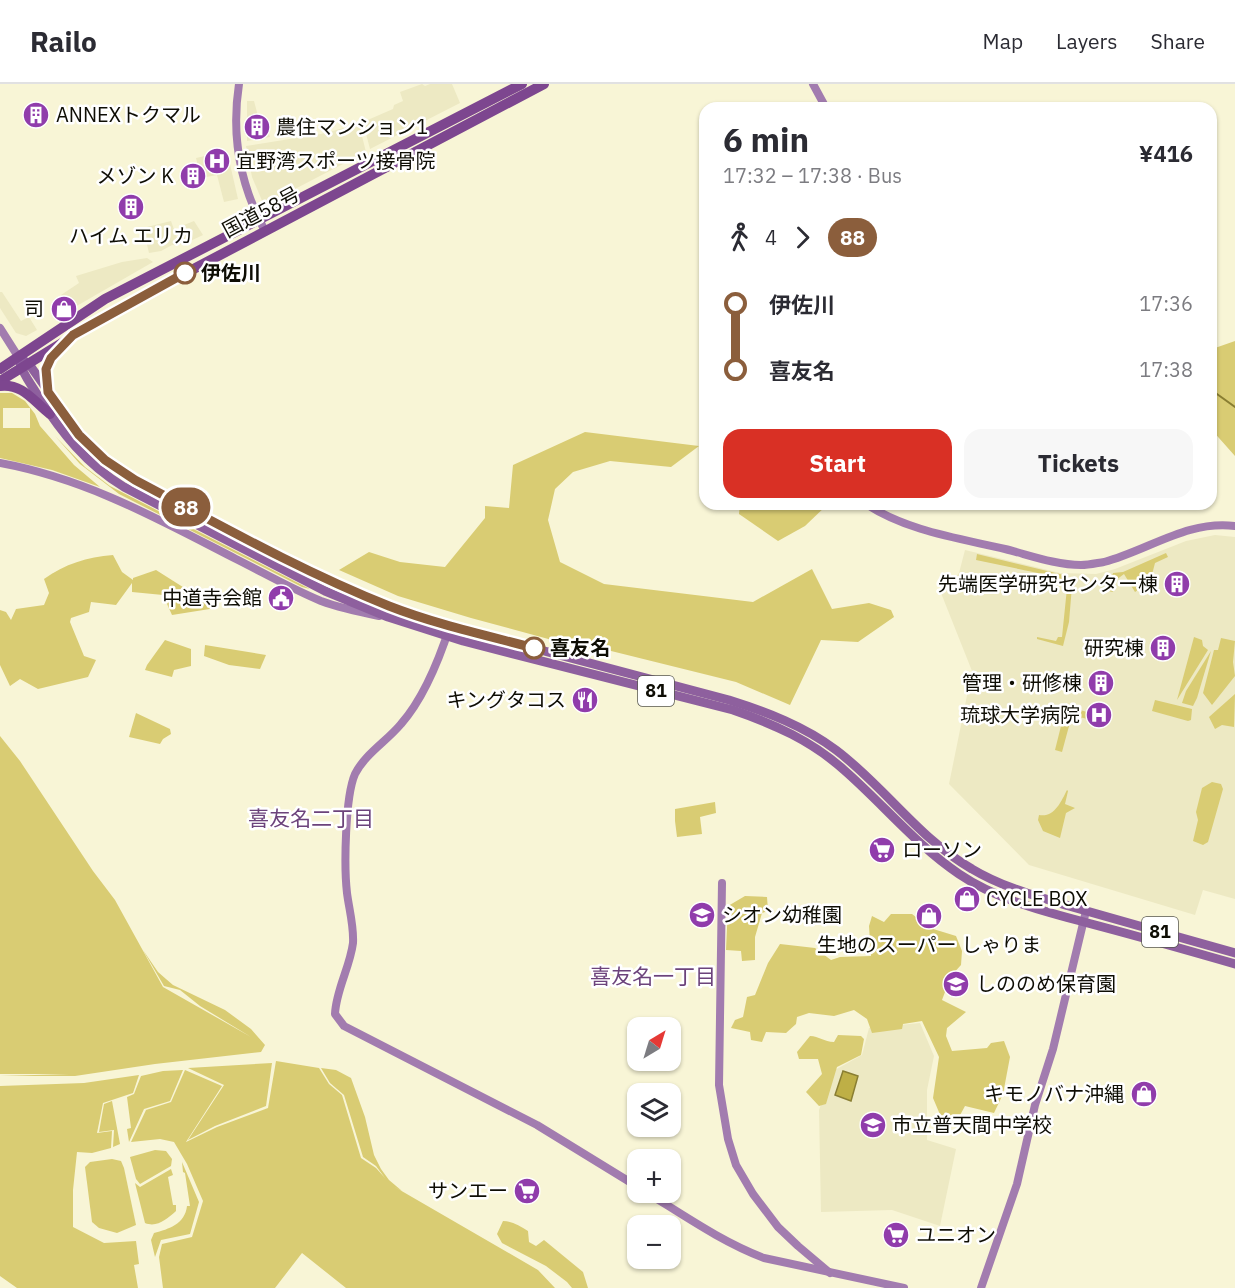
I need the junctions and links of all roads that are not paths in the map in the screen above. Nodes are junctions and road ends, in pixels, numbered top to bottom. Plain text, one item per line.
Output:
1 (239, 84) edge
2 (522, 84) edge
3 (544, 84) edge
4 (813, 84) edge
5 (823, 102) edge
6 (258, 219) junction
7 (265, 231) junction
8 (0, 328) edge
9 (73, 335) junction
10 (23, 364) junction
11 (0, 369) edge
12 (0, 381) edge
13 (0, 386) edge
14 (48, 392) junction
15 (50, 414) junction
16 (0, 463) edge
17 (875, 510) edge
18 (1235, 526) edge
19 (331, 581) junction
20 (325, 591) junction
21 (307, 595) junction
22 (388, 617) junction
23 (449, 630) junction
24 (722, 883) dead end
25 (1086, 911) junction
26 (1083, 922) junction
27 (1235, 953) edge
28 (1235, 964) edge
29 (627, 1180) edge
30 (664, 1203) edge
31 (830, 1273) junction
32 (904, 1288) edge
33 (981, 1288) edge

1 - 6 street
2 - 6 highway, 国道58号
3 - 7 highway, 国道58号
4 - 5 street
6 - 7 street
6 - 10 highway, 国道58号
7 - 9 highway, 国道58号
8 - 10 street
9 - 10 highway, 国道58号
9 - 14 main road
10 - 11 highway, 国道58号
10 - 12 highway, 国道58号
10 - 14 main road, 81
10 - 15 main road, 81
13 - 15 highway
14 - 19 main road, 81
15 - 20 main road, 81
16 - 21 street
17 - 18 street
19 - 20 street
19 - 23 main road, 81
20 - 21 street
20 - 22 main road, 81
21 - 22 street
22 - 23 main road, 81
23 - 25 main road, 81
23 - 26 main road, 81
23 - 29 street
24 - 31 street
25 - 26 street
25 - 27 main road, 81
26 - 28 main road, 81
26 - 33 street
30 - 31 street
31 - 32 street

